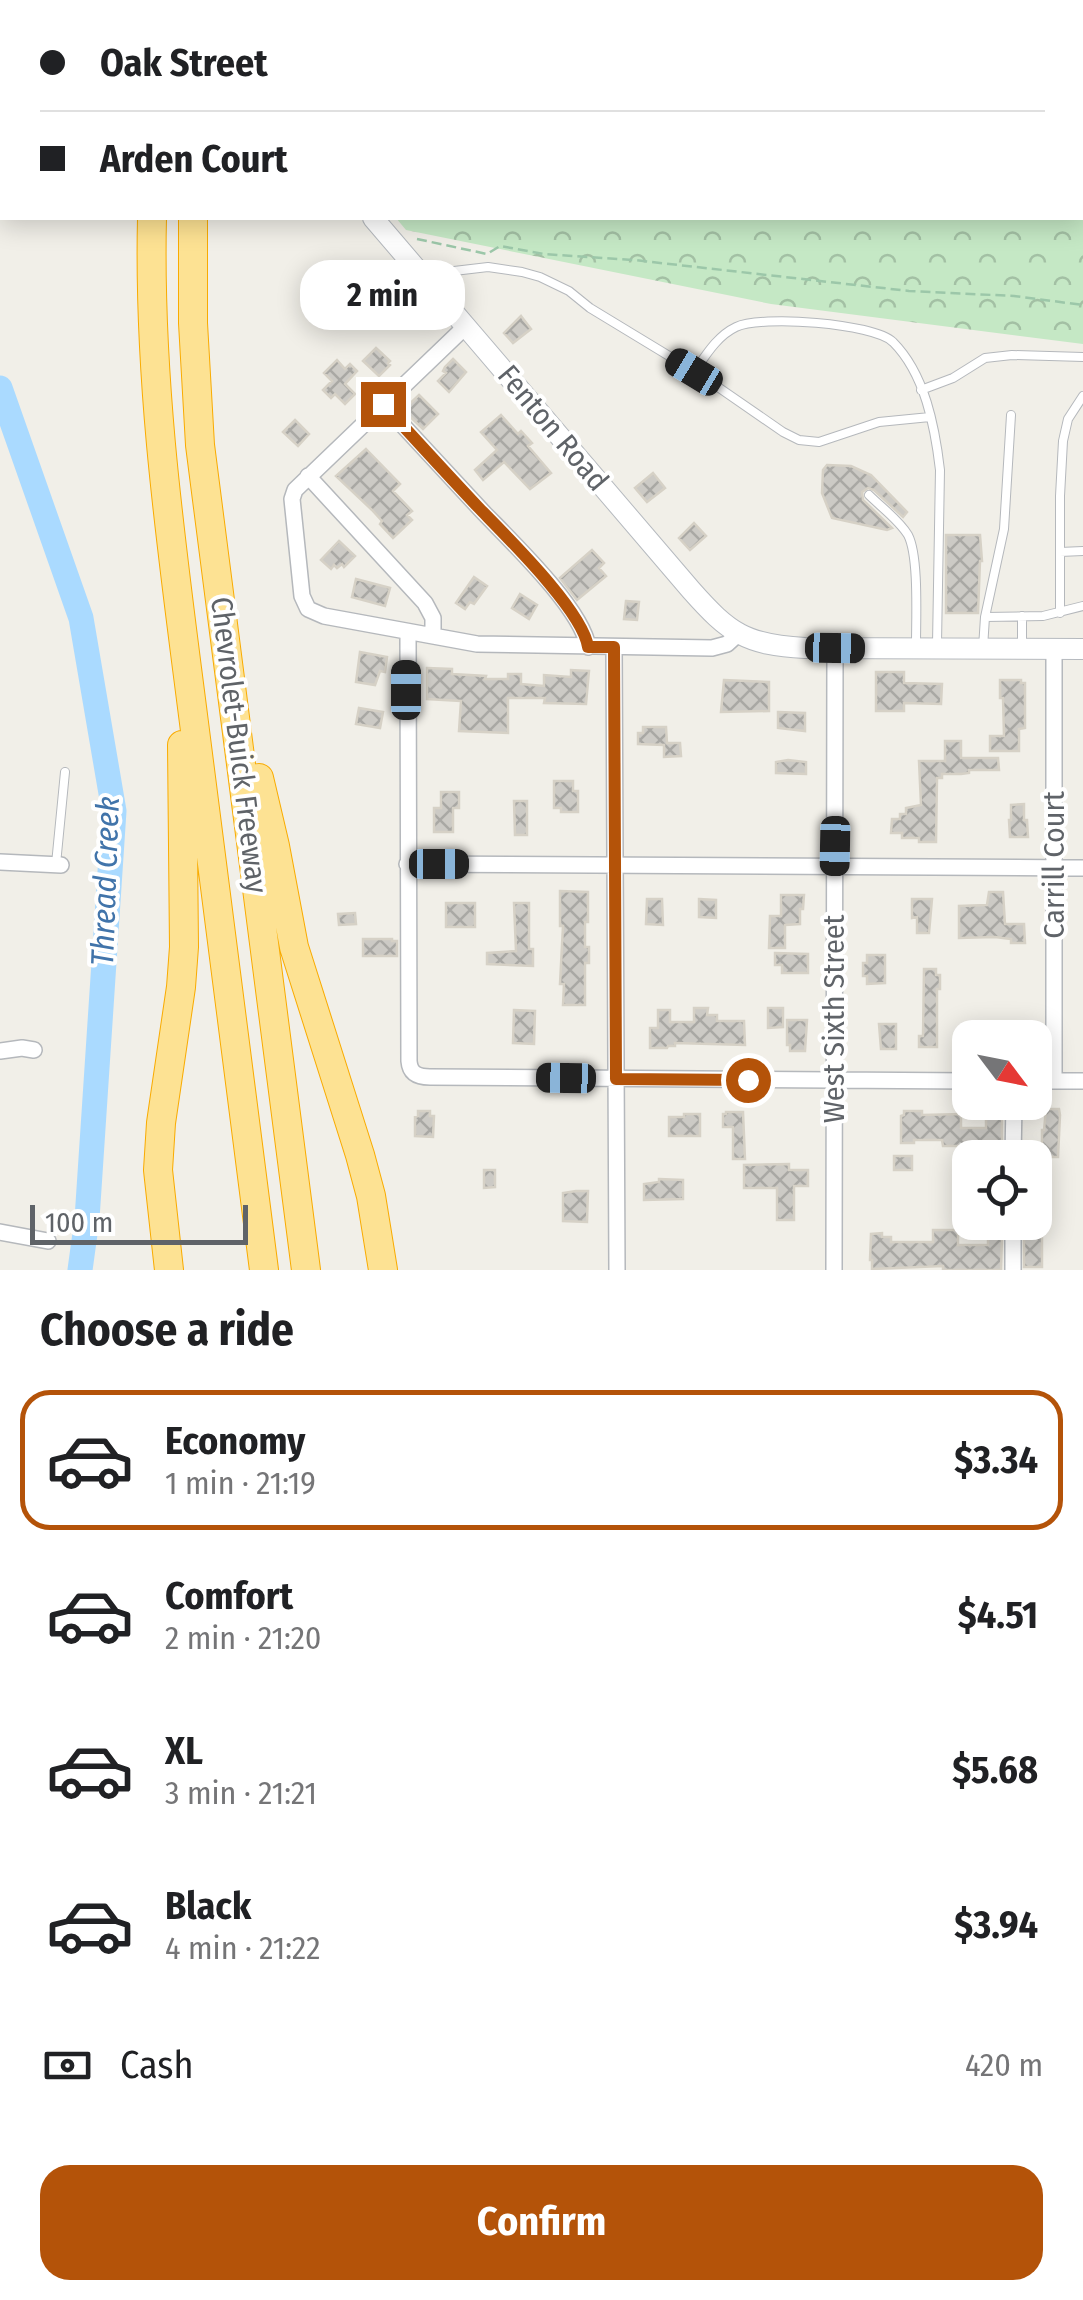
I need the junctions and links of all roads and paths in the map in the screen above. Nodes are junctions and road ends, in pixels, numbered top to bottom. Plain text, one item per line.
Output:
1 (152, 220) edge
2 (193, 220) edge
3 (375, 220) edge
4 (400, 248) junction
5 (432, 287) junction
6 (1083, 304) edge
7 (466, 326) junction
8 (1083, 357) edge
9 (694, 372) junction
10 (921, 390) junction
11 (1083, 396) edge
12 (383, 404) junction
13 (1011, 415) dead end
14 (930, 416) junction
15 (308, 476) junction
16 (869, 495) dead end
17 (1060, 552) junction
18 (1083, 552) edge
19 (1083, 606) edge
20 (180, 613) junction
21 (1060, 613) junction
22 (1022, 616) junction
23 (986, 617) junction
24 (408, 632) junction
25 (738, 634) junction
26 (432, 636) junction
27 (226, 644) junction
28 (588, 647) junction
29 (614, 647) junction
30 (835, 648) junction
31 (927, 648) junction
32 (983, 648) junction
33 (1022, 648) junction
34 (1054, 648) junction
35 (1083, 648) edge
36 (65, 772) dead end
37 (0, 862) edge
38 (58, 864) joint
39 (407, 864) junction
40 (615, 865) junction
41 (835, 866) junction
42 (1054, 868) junction
43 (1083, 868) edge
44 (0, 1050) edge
45 (34, 1050) dead end
46 (616, 1079) junction
47 (834, 1080) junction
48 (952, 1081) edge
49 (1054, 1081) joint
50 (1083, 1081) edge
51 (0, 1232) edge
52 (1013, 1240) edge
53 (48, 1242) dead end
54 (169, 1270) edge
55 (264, 1270) edge
56 (306, 1270) edge
57 (383, 1270) edge
58 (617, 1270) edge
59 (834, 1270) edge
60 (1013, 1270) edge

1 - 20 highway, Chevrolet-Buick Freeway
2 - 27 highway, Chevrolet-Buick Freeway
3 - 4 street, Fenton Road
4 - 5 street, Fenton Road
4 - 6 path
5 - 7 street, Fenton Road
5 - 9 lane
7 - 12 street
7 - 25 street, Fenton Road
8 - 10 lane
9 - 10 lane
9 - 14 lane
10 - 14 lane
11 - 17 lane
12 - 15 street
12 - 28 street
13 - 23 lane
14 - 31 lane
15 - 24 street
15 - 26 street
16 - 31 lane
17 - 18 lane
17 - 21 lane
19 - 21 lane
20 - 54 highway
20 - 55 highway, Chevrolet-Buick Freeway
21 - 22 lane
22 - 23 lane
22 - 33 lane
23 - 32 lane
24 - 26 street
24 - 39 street
25 - 29 street
25 - 30 street
26 - 28 street
27 - 56 highway, Chevrolet-Buick Freeway
27 - 57 highway
28 - 29 street
29 - 40 street
30 - 31 street
30 - 41 street, West Sixth Street
31 - 32 street
32 - 33 street
33 - 34 street
34 - 35 street
34 - 42 street, Carrill Court
36 - 38 lane
37 - 38 street
39 - 40 street
39 - 46 street
40 - 41 street
40 - 46 street
41 - 42 street
41 - 47 street, West Sixth Street
42 - 43 street
42 - 49 street, Carrill Court
44 - 45 street
46 - 47 street
46 - 58 street
47 - 48 street
47 - 59 street, West Sixth Street
49 - 50 street
51 - 53 street
52 - 60 street

